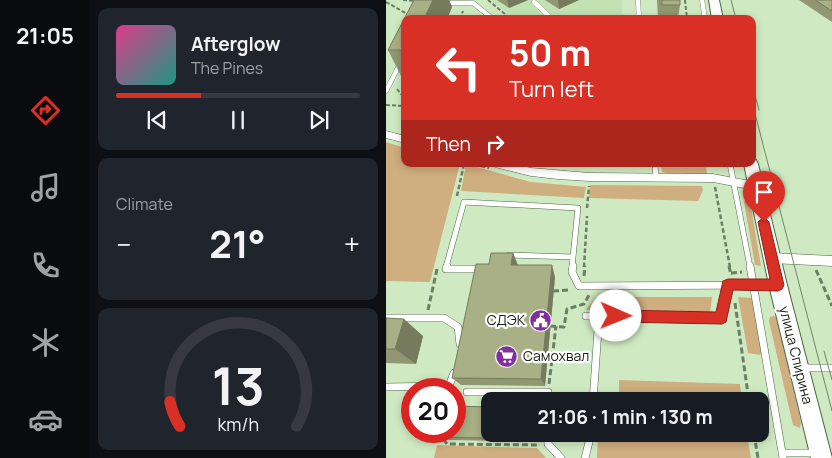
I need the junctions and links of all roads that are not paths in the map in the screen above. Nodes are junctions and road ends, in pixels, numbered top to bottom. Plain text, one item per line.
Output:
1 (638, 0) edge
2 (702, 0) edge
3 (714, 0) edge
4 (466, 1) edge
5 (534, 2) dead end
6 (429, 3) edge
7 (488, 15) edge
8 (548, 15) edge
9 (639, 15) edge
10 (704, 15) edge
11 (717, 15) edge
12 (401, 62) edge
13 (386, 91) edge
14 (386, 134) edge
15 (401, 139) edge
16 (515, 167) edge
17 (656, 167) edge
18 (730, 167) edge
19 (752, 167) edge
20 (656, 178) junction
21 (733, 182) junction
22 (755, 186) junction
23 (499, 255) edge
24 (573, 257) junction
25 (772, 258) junction
26 (832, 262) edge
27 (488, 269) edge
28 (728, 285) junction
29 (753, 285) junction
30 (778, 285) junction
31 (586, 316) dead end
32 (599, 316) junction
33 (386, 318) edge
34 (460, 350) edge
35 (457, 365) edge
36 (799, 368) junction
37 (832, 368) edge
38 (386, 387) edge
39 (467, 392) dead end
40 (481, 392) edge
41 (594, 392) edge
42 (548, 442) edge
43 (590, 442) edge
44 (782, 456) edge
45 (822, 456) edge
46 (561, 458) edge
47 (585, 458) edge

1 - 9 lane
2 - 10 lane
3 - 11 main road
4 - 6 lane
4 - 7 lane
5 - 8 lane
12 - 13 lane
14 - 15 street
16 - 20 street
17 - 20 lane
18 - 21 lane
19 - 22 main road, улица Спирина
20 - 21 street
21 - 22 street
21 - 29 lane
22 - 25 main road, улица Спирина
23 - 24 lane
24 - 27 lane
24 - 28 lane
25 - 26 street
25 - 30 main road, улица Спирина
28 - 29 lane
28 - 32 lane
29 - 30 lane
29 - 44 lane
30 - 36 main road, улица Спирина
31 - 32 lane
32 - 41 lane
33 - 34 lane
35 - 38 lane
36 - 37 lane
36 - 45 main road, улица Спирина
39 - 40 lane
42 - 46 lane
43 - 47 lane
44 - 45 lane

